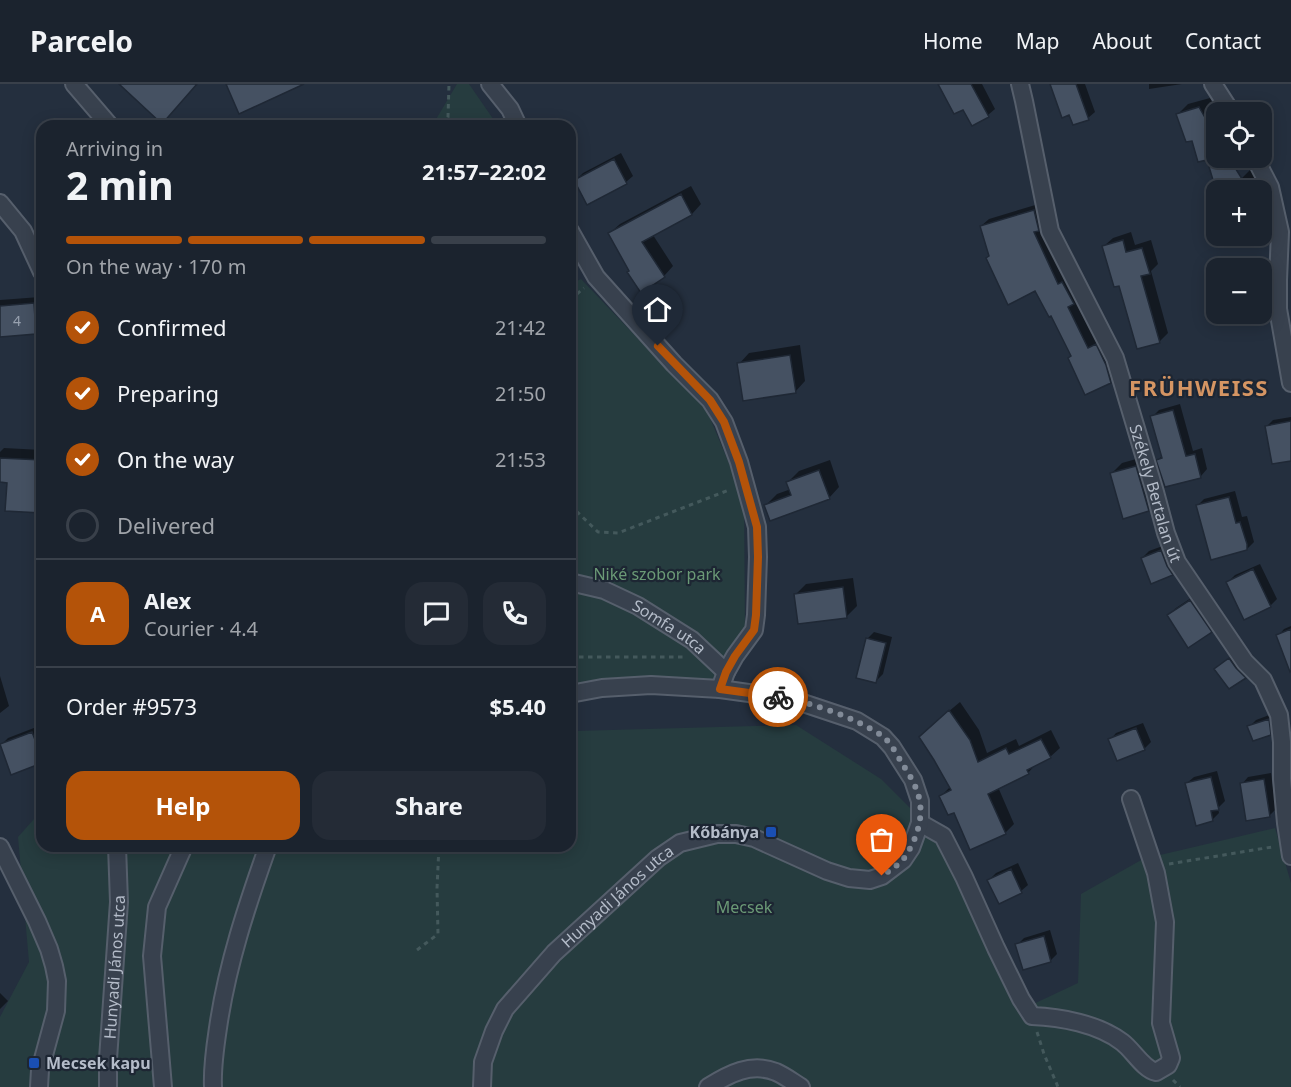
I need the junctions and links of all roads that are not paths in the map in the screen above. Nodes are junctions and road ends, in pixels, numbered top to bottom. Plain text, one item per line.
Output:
1 (74, 84) edge
2 (490, 84) edge
3 (1020, 84) edge
4 (1213, 84) edge
5 (1225, 102) edge
6 (105, 120) edge
7 (515, 120) edge
8 (1261, 168) edge
9 (0, 203) edge
10 (576, 242) edge
11 (36, 259) edge
12 (1291, 383) edge
13 (576, 583) edge
14 (726, 672) junction
15 (720, 689) junction
16 (576, 693) edge
17 (1131, 799) dead end
18 (920, 824) junction
19 (0, 847) edge
20 (1290, 850) edge
21 (117, 852) edge
22 (181, 852) edge
23 (266, 852) edge
24 (39, 1087) edge
25 (108, 1087) edge
26 (163, 1087) edge
27 (213, 1087) edge
28 (482, 1087) edge
29 (708, 1087) edge
30 (801, 1087) edge

1 - 6 street
2 - 7 street
3 - 20 street, Székely Bertalan út
4 - 5 street
8 - 12 street
9 - 11 street
10 - 14 street
13 - 14 street, Somfa utca
14 - 15 street
15 - 16 street, Hunyadi János utca
15 - 18 street, Hunyadi János utca
17 - 18 street
18 - 28 street, Hunyadi János utca
19 - 24 street
21 - 25 street, Hunyadi János utca
22 - 26 street
23 - 27 street
29 - 30 street

